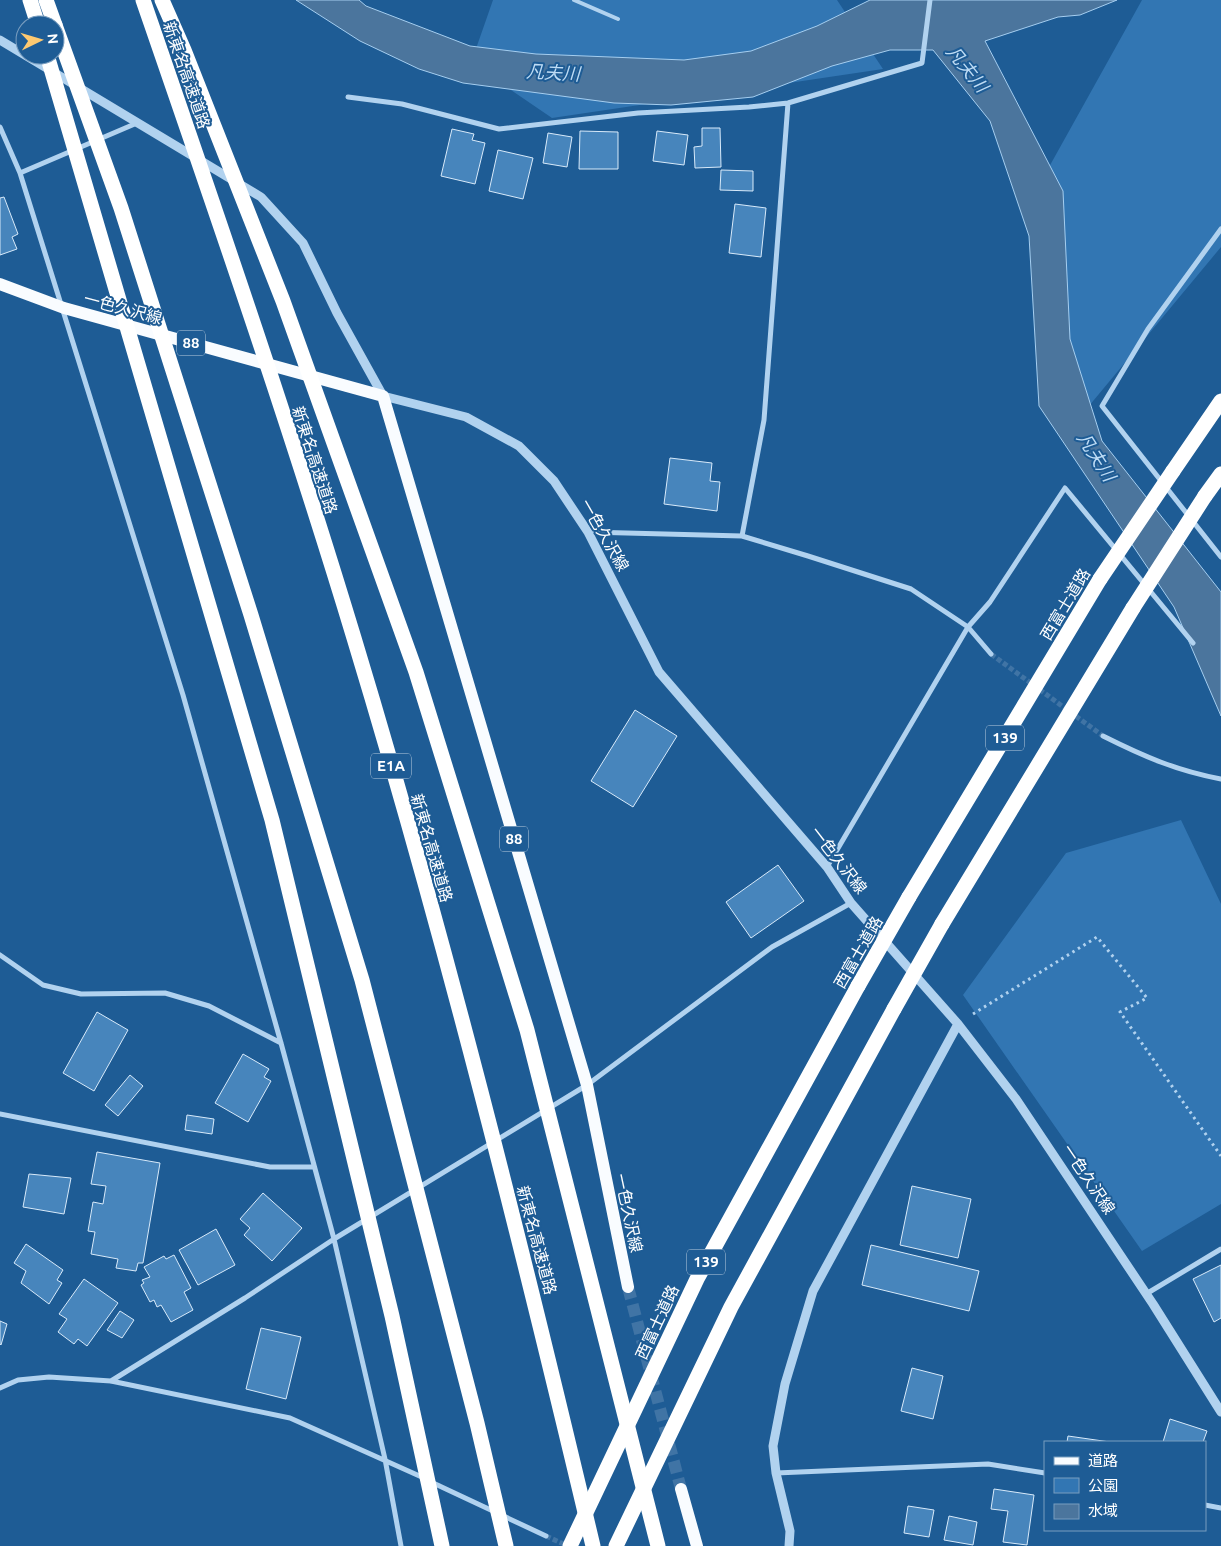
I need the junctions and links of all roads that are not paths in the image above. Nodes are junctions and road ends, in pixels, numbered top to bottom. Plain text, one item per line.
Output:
1 (30, 0) edge
2 (46, 0) edge
3 (143, 0) edge
4 (162, 0) edge
5 (574, 0) edge
6 (930, 0) edge
7 (35, 15) edge
8 (51, 15) edge
9 (618, 19) dead end
10 (0, 40) edge
11 (65, 53) edge
12 (50, 65) edge
13 (348, 97) dead end
14 (788, 102) junction
15 (137, 123) junction
16 (0, 126) edge
17 (20, 173) junction
18 (1221, 229) edge
19 (0, 284) edge
20 (64, 308) junction
21 (383, 396) junction
22 (1221, 401) edge
23 (1221, 474) edge
24 (588, 532) junction
25 (742, 536) junction
26 (1221, 557) edge
27 (968, 627) junction
28 (1193, 643) dead end
29 (991, 654) tunnel mouth
30 (1103, 736) tunnel mouth
31 (1221, 779) edge
32 (827, 866) junction
33 (851, 903) junction
34 (0, 955) edge
35 (958, 1024) junction
36 (281, 1043) junction
37 (586, 1085) junction
38 (0, 1114) edge
39 (313, 1167) junction
40 (334, 1239) junction
41 (1221, 1249) edge
42 (628, 1286) tunnel mouth
43 (1146, 1294) junction
44 (111, 1381) junction
45 (0, 1388) edge
46 (1221, 1412) edge
47 (385, 1459) junction
48 (776, 1473) junction
49 (1044, 1473) edge
50 (682, 1489) tunnel mouth
51 (1206, 1506) edge
52 (1221, 1508) edge
53 (546, 1536) tunnel mouth
54 (400, 1546) edge
55 (442, 1546) edge
56 (506, 1546) edge
57 (570, 1546) edge
58 (593, 1546) edge
59 (616, 1546) edge
60 (658, 1546) edge
61 (696, 1546) edge
62 (789, 1546) edge

1 - 7 highway
2 - 8 highway
3 - 58 highway, 新東名高速道路 / E1A, bridge
4 - 60 highway, bridge
5 - 9 lane
6 - 14 street
10 - 15 street
11 - 56 highway, bridge
12 - 55 highway, bridge
13 - 14 street
14 - 25 street
15 - 17 street
15 - 21 street
16 - 17 street
17 - 20 street
18 - 26 street
19 - 20 main road, 一色久沢線 / 88
20 - 21 main road, 一色久沢線 / 88
20 - 36 street
21 - 24 street, 一色久沢線
21 - 37 main road, 一色久沢線 / 88
22 - 57 highway, 西富士道路 / 139, bridge
23 - 59 highway, 139, bridge
24 - 25 street
24 - 32 street, 一色久沢線
25 - 27 street
27 - 28 street
27 - 29 street
27 - 32 street
30 - 31 street
32 - 33 street, 一色久沢線
33 - 35 street, 一色久沢線
33 - 37 street
34 - 36 street
35 - 43 street, 一色久沢線
35 - 48 street
36 - 39 street
37 - 40 street
37 - 42 main road, 一色久沢線 / 88
38 - 39 street
39 - 40 street
40 - 44 street
40 - 47 street
41 - 43 street
43 - 46 street, 一色久沢線
44 - 45 street
44 - 47 street
47 - 53 street
47 - 54 street
48 - 49 street
48 - 62 street
50 - 61 main road
51 - 52 street

